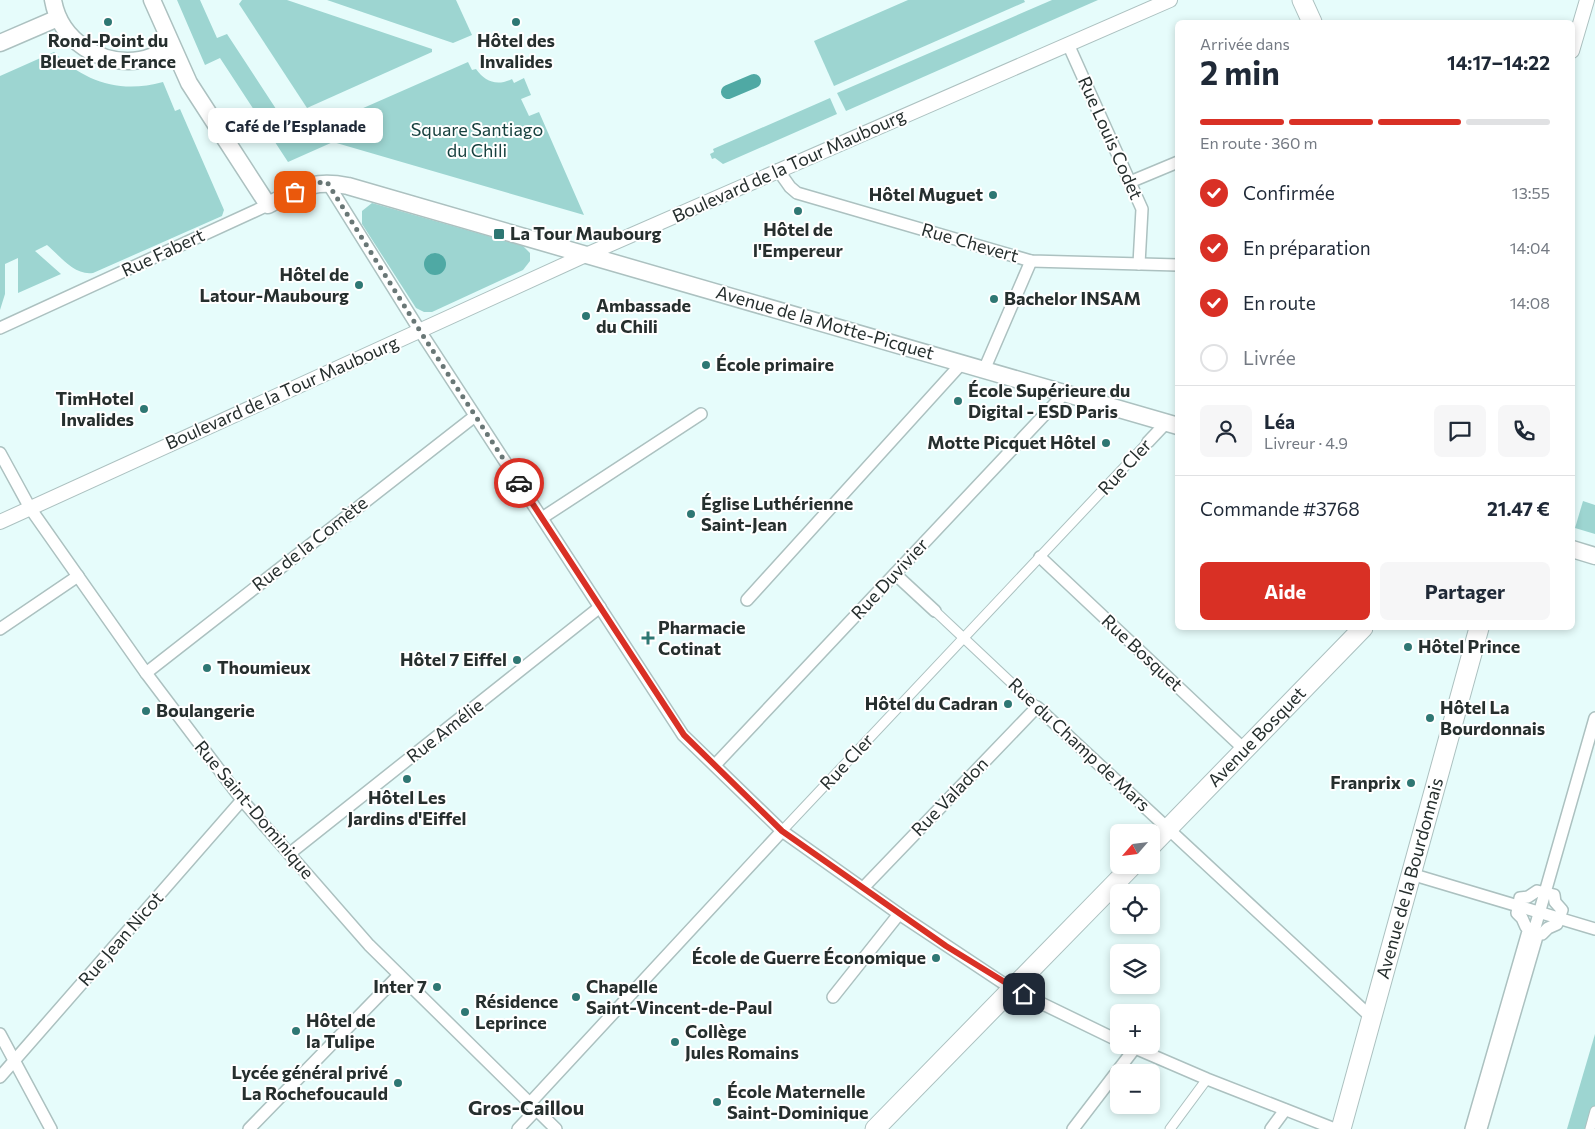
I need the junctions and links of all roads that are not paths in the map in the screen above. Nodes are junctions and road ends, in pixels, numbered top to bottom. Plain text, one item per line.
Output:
1 (53, 0) edge
2 (152, 0) edge
3 (1170, 0) edge
4 (1302, 0) edge
5 (1587, 0) edge
6 (58, 18) junction
7 (1311, 20) edge
8 (1575, 40) edge
9 (0, 43) edge
10 (1068, 44) junction
11 (172, 46) junction
12 (1175, 163) edge
13 (778, 170) junction
14 (327, 182) junction
15 (1130, 182) junction
16 (268, 205) junction
17 (588, 254) junction
18 (1031, 261) junction
19 (1139, 264) junction
20 (1175, 265) edge
21 (0, 328) edge
22 (420, 331) junction
23 (962, 363) junction
24 (984, 370) junction
25 (1065, 393) junction
26 (702, 414) dead end
27 (475, 416) junction
28 (1172, 424) edge
29 (1148, 442) joint
30 (0, 453) edge
31 (30, 508) junction
32 (542, 518) junction
33 (0, 522) edge
34 (1575, 550) edge
35 (1595, 556) edge
36 (1040, 557) junction
37 (895, 574) junction
38 (78, 576) junction
39 (747, 600) dead end
40 (600, 607) junction
41 (935, 611) joint
42 (0, 629) edge
43 (1361, 630) edge
44 (1478, 630) edge
45 (964, 638) junction
46 (146, 673) junction
47 (1037, 707) junction
48 (1595, 718) edge
49 (1246, 750) junction
50 (715, 765) junction
51 (242, 800) junction
52 (1168, 829) junction
53 (782, 831) junction
54 (1160, 837) edge
55 (289, 854) junction
56 (1124, 874) edge
57 (1412, 874) junction
58 (862, 888) junction
59 (1545, 893) junction
60 (1518, 906) junction
61 (1539, 912) junction
62 (899, 914) junction
63 (1559, 918) junction
64 (1595, 929) edge
65 (399, 975) junction
66 (1012, 989) junction
67 (834, 997) dead end
68 (1372, 1018) junction
69 (0, 1034) edge
70 (1110, 1037) edge
71 (1126, 1054) edge
72 (1148, 1054) edge
73 (14, 1060) junction
74 (0, 1077) edge
75 (1207, 1079) junction
76 (533, 1106) junction
77 (1285, 1110) junction
78 (1595, 1111) edge
79 (51, 1129) edge
80 (249, 1129) edge
81 (518, 1129) edge
82 (556, 1129) edge
83 (875, 1129) edge
84 (1073, 1129) edge
85 (1170, 1129) edge
86 (1270, 1129) edge
87 (1335, 1129) edge
88 (1341, 1129) edge
89 (1471, 1129) edge
90 (1479, 1129) edge
91 (1590, 1129) edge

1 - 6 main road
2 - 11 main road
3 - 10 street, Boulevard de la Tour Maubourg
4 - 7 main road
5 - 8 street
6 - 9 main road
6 - 11 main road
10 - 13 street, Boulevard de la Tour Maubourg
10 - 15 street, Rue Louis Codet
11 - 16 main road
12 - 15 street
13 - 17 street, Boulevard de la Tour Maubourg
13 - 18 street, Rue Chevert
14 - 16 main road, Rue Fabert
14 - 17 main road, Avenue de la Motte-Picquet
14 - 22 street
15 - 19 street, Rue Louis Codet
16 - 21 street, Rue Fabert
17 - 22 street, Boulevard de la Tour Maubourg
17 - 23 main road, Avenue de la Motte-Picquet
18 - 19 street, Rue Chevert
18 - 24 street
19 - 20 street, Rue Chevert
22 - 27 street
22 - 31 street, Boulevard de la Tour Maubourg
23 - 24 main road, Avenue de la Motte-Picquet
23 - 39 street
24 - 25 main road, Avenue de la Motte-Picquet
25 - 28 main road, Avenue de la Motte-Picquet
25 - 37 street, Rue Duvivier
26 - 32 street
27 - 32 street
27 - 46 street, Rue de la Comète
28 - 29 street, Rue Cler
29 - 36 street, Rue Cler
30 - 31 street, Rue Saint-Dominique
31 - 33 street, Boulevard de la Tour Maubourg
31 - 38 street, Rue Saint-Dominique
32 - 40 street
34 - 35 main road
36 - 45 street, Rue Cler
36 - 49 street, Rue Bosquet
37 - 41 street, Rue du Champ de Mars
37 - 50 street, Rue Duvivier
38 - 42 street
38 - 46 street, Rue Saint-Dominique
40 - 50 street
40 - 55 street, Rue Amélie
41 - 45 street, Rue du Champ de Mars
43 - 49 main road, Avenue Bosquet
44 - 57 main road, Avenue de la Bourdonnais
45 - 47 street, Rue du Champ de Mars
45 - 53 street, Rue Cler
46 - 51 street, Rue Saint-Dominique
47 - 52 street, Rue du Champ de Mars
47 - 58 street, Rue Valadon
48 - 59 street
49 - 52 main road, Avenue Bosquet
50 - 53 street
51 - 55 street, Rue Saint-Dominique
51 - 73 street, Rue Jean Nicot
52 - 54 main road, Avenue Bosquet
52 - 68 street, Rue du Champ de Mars
53 - 58 street
53 - 76 street, Rue Cler
55 - 65 street, Rue Saint-Dominique
56 - 66 main road
57 - 60 street
57 - 68 main road, Avenue de la Bourdonnais
58 - 62 street
59 - 60 street
59 - 61 street
59 - 63 street
60 - 61 street
60 - 89 street
61 - 63 street
61 - 90 street
62 - 66 street
62 - 67 street
63 - 64 street
63 - 90 street
65 - 76 street, Rue Saint-Dominique
65 - 80 street
66 - 70 street
66 - 83 main road
68 - 88 main road, Avenue de la Bourdonnais
69 - 73 street
71 - 84 street
72 - 75 street
73 - 74 street, Rue Jean Nicot
73 - 79 street
75 - 77 street
75 - 85 street
76 - 81 street, Rue Cler
76 - 82 street, Rue Saint-Dominique
77 - 86 street
77 - 87 street
78 - 91 street

